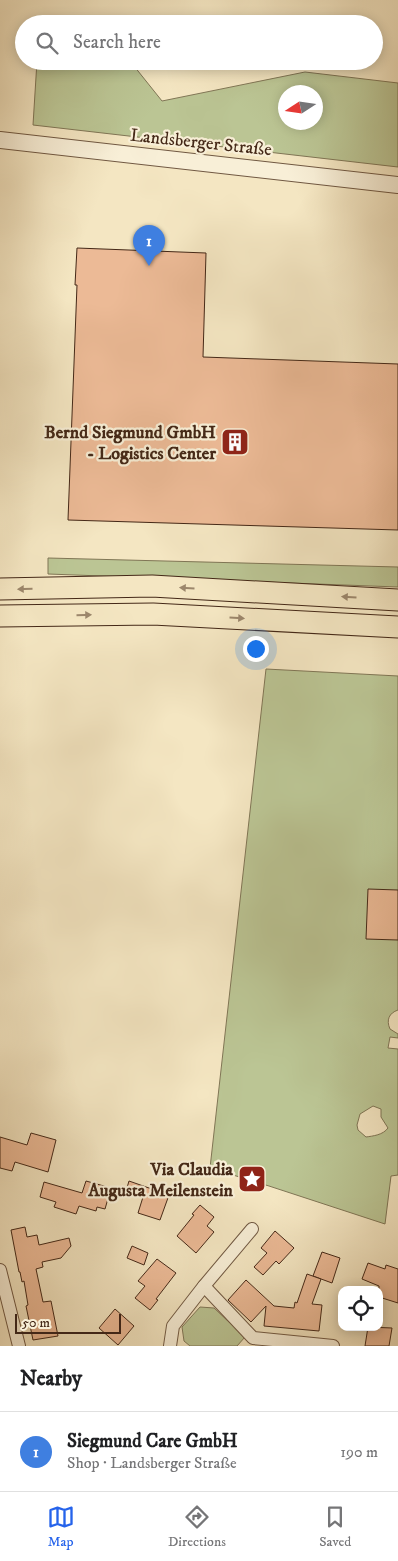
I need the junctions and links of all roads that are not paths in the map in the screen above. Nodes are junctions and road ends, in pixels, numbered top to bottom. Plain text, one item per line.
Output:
1 (0, 140) edge
2 (398, 185) edge
3 (0, 589) edge
4 (398, 600) edge
5 (0, 616) edge
6 (398, 627) edge
7 (252, 1229) dead end
8 (0, 1270) edge
9 (204, 1286) junction
10 (19, 1346) edge
11 (170, 1346) edge
12 (333, 1346) edge

1 - 2 street, Landsberger Straße
4 -> 3 highway
5 -> 6 highway
7 - 9 street
8 - 10 street
9 - 11 street
9 - 12 street

